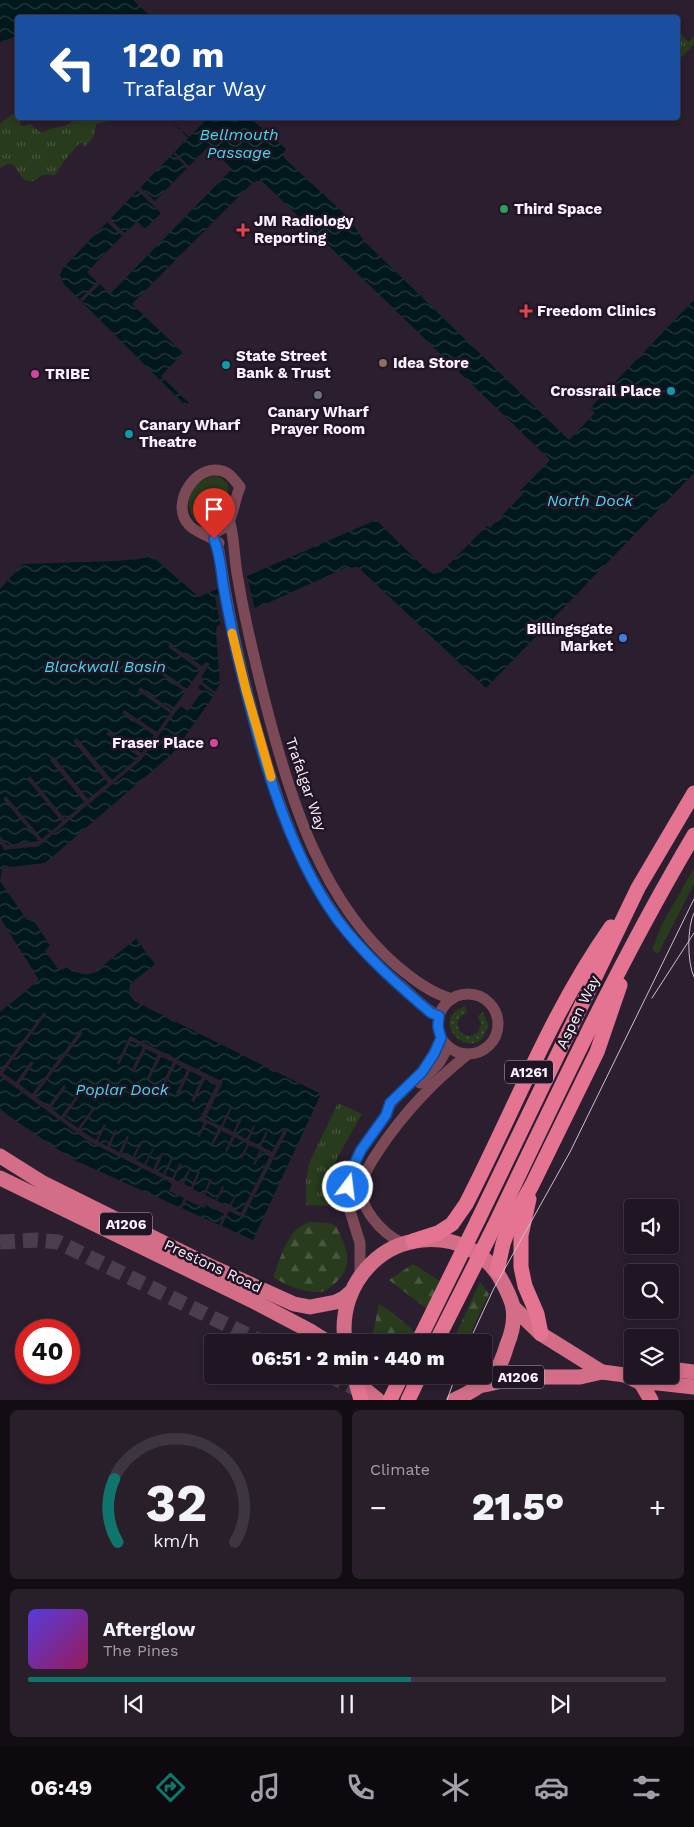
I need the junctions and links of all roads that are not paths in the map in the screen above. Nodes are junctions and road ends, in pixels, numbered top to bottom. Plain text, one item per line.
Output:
1 (230, 523) junction
2 (203, 532) junction
3 (694, 793) edge
4 (694, 835) edge
5 (638, 888) junction
6 (638, 934) junction
7 (452, 999) junction
8 (439, 1016) junction
9 (445, 1043) junction
10 (467, 1055) junction
11 (0, 1156) edge
12 (0, 1178) edge
13 (532, 1185) junction
14 (407, 1242) junction
15 (497, 1271) junction
16 (360, 1274) junction
17 (351, 1292) junction
18 (513, 1307) junction
19 (315, 1334) edge
20 (345, 1334) edge
21 (422, 1334) edge
22 (440, 1334) edge
23 (541, 1334) junction
24 (679, 1370) edge
25 (602, 1372) junction
26 (694, 1372) edge
27 (624, 1375) edge
28 (357, 1384) edge
29 (360, 1384) tunnel mouth
30 (398, 1384) edge
31 (416, 1384) edge
32 (639, 1384) edge
33 (666, 1384) edge
34 (477, 1386) junction
35 (688, 1387) edge
36 (362, 1400) edge
37 (378, 1400) edge
38 (390, 1400) edge
39 (408, 1400) edge
40 (454, 1400) edge
41 (651, 1400) edge

1 - 2 street
1 - 2 street
1 - 7 street, Trafalgar Way
2 - 8 street, Trafalgar Way
3 - 5 highway, Aspen Way / A1261
4 - 6 highway, Aspen Way / A1261
5 - 14 highway, A1261
5 - 21 highway, Aspen Way / A1261, bridge
6 - 13 highway, A1261
6 - 22 highway, Aspen Way / A1261, bridge
7 - 8 street
7 - 10 street
8 - 9 street
9 - 10 street
9 - 16 street
10 - 14 street
11 - 17 main road, Prestons Road / A1206
12 - 19 main road, Prestons Road / A1206
13 - 15 highway, A1261
13 - 23 highway, A1261
14 - 15 main road, A1206
14 - 16 main road, A1206
15 - 18 main road, A1206
16 - 17 main road, A1206
17 - 20 main road, A1206
18 - 23 main road, A1206
18 - 34 main road, A1206
23 - 25 main road, A1206
24 - 26 main road
25 - 27 main road, A1206
25 - 34 main road, A1206
26 - 35 street
28 - 36 highway
29 - 37 main road
30 - 38 highway
31 - 39 highway
32 - 41 main road
33 - 35 main road, A1206
34 - 40 main road, A1206

